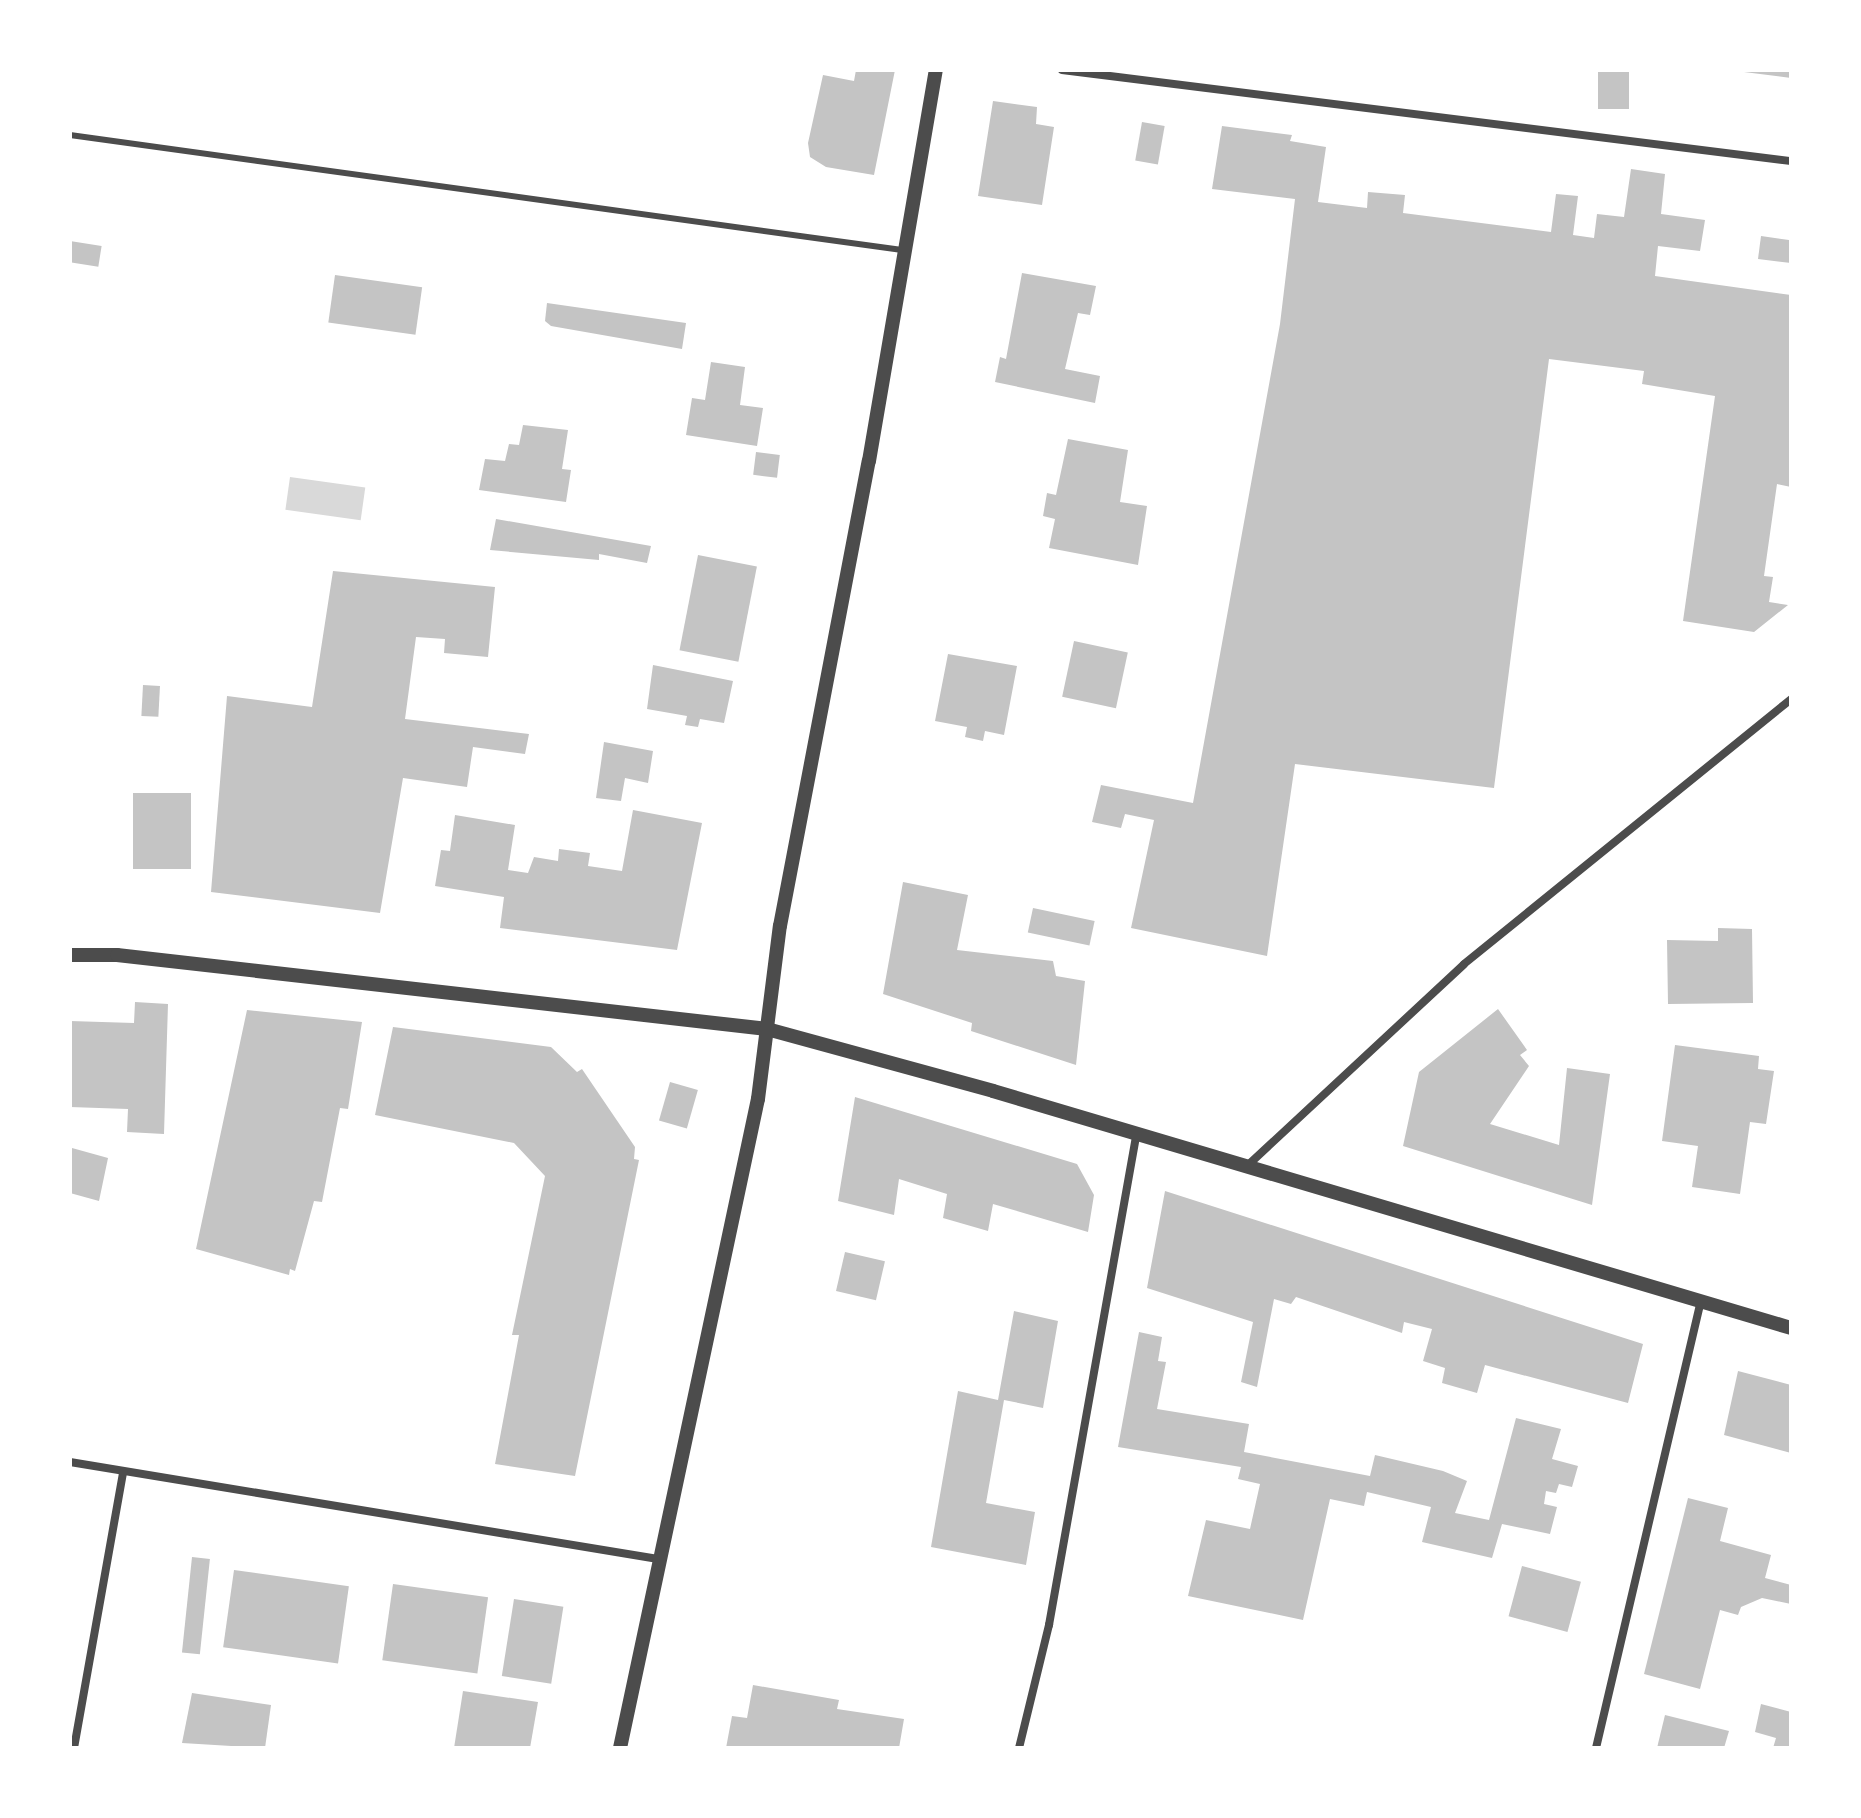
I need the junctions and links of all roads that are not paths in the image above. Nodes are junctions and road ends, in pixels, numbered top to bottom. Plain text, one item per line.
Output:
1 (936, 70) edge
2 (1062, 70) edge
3 (70, 135) edge
4 (1791, 161) edge
5 (902, 250) junction
6 (1791, 699) edge
7 (70, 955) edge
8 (767, 1029) junction
9 (1137, 1133) junction
10 (1247, 1166) junction
11 (1700, 1305) junction
12 (1791, 1328) edge
13 (70, 1462) edge
14 (123, 1472) junction
15 (658, 1559) junction
16 (74, 1748) edge
17 (620, 1748) edge
18 (1019, 1748) edge
19 (1596, 1748) edge

1 - 5 street
2 - 4 street
3 - 5 lane
5 - 8 street
6 - 10 street
7 - 8 street
8 - 9 street
8 - 15 street
9 - 10 street
9 - 18 street
10 - 11 street
11 - 12 street
11 - 19 street
13 - 14 street
14 - 15 street
14 - 16 street
15 - 17 street

